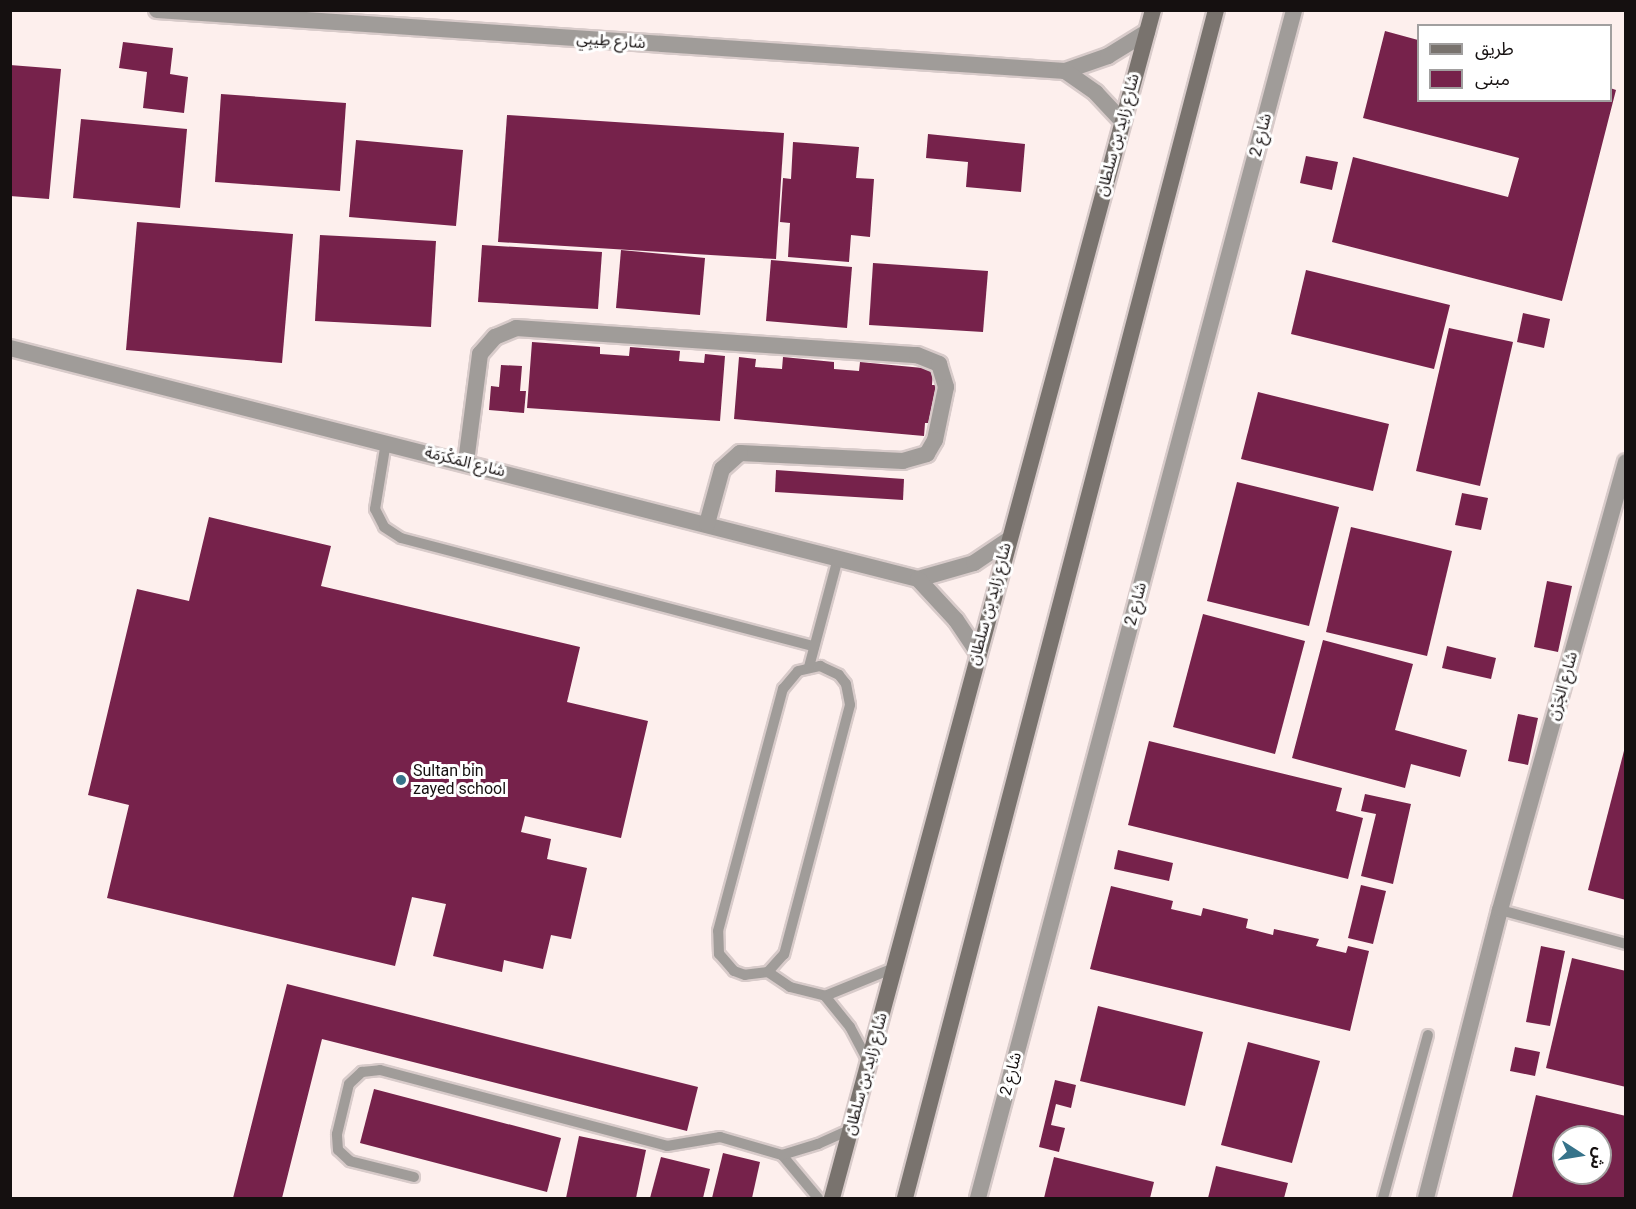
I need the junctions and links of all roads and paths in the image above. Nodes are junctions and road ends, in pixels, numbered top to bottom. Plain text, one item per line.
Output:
1 (158, 10) edge
2 (1152, 10) edge
3 (1216, 10) edge
4 (1294, 10) edge
5 (1147, 32) junction
6 (1065, 71) junction
7 (1122, 122) junction
8 (10, 348) edge
9 (386, 441) junction
10 (466, 462) junction
11 (1626, 462) edge
12 (707, 524) junction
13 (1007, 541) junction
14 (838, 558) junction
15 (918, 579) junction
16 (814, 646) junction
17 (977, 651) junction
18 (809, 667) junction
19 (1500, 910) junction
20 (1626, 944) edge
21 (894, 968) junction
22 (768, 972) junction
23 (825, 996) junction
24 (1428, 1035) dead end
25 (869, 1062) junction
26 (851, 1128) junction
27 (782, 1155) junction
28 (414, 1177) dead end
29 (818, 1198) edge
30 (832, 1198) edge
31 (905, 1198) edge
32 (978, 1198) edge
33 (1383, 1198) edge
34 (1426, 1198) edge

1 - 6 street, شارع طِيبِي
2 - 5 main road, شارع زايد بن سلطان
3 - 31 main road
4 - 32 street, شارع 2
5 - 6 street, شارع طِيبِي
5 - 7 main road, شارع زايد بن سلطان
6 - 7 street
7 - 13 main road, شارع زايد بن سلطان
8 - 9 street, شارع المَكْرَمَة
9 - 10 street, شارع المَكْرَمَة
9 - 16 lane
10 - 12 street, شارع المَكْرَمَة
10 - 12 street
11 - 19 street, شارع الجَرْن
12 - 14 street, شارع المَكْرَمَة
13 - 15 street, شارع المَكْرَمَة
13 - 17 main road, شارع زايد بن سلطان
14 - 15 street, شارع المَكْرَمَة
14 - 16 lane
15 - 17 street
16 - 18 lane
17 - 21 main road, شارع زايد بن سلطان
18 - 22 lane
18 - 22 lane
19 - 20 lane
19 - 34 street, شارع الجَرْن
21 - 23 lane
21 - 25 main road, شارع زايد بن سلطان
22 - 23 lane
23 - 25 lane
24 - 33 lane
25 - 26 main road, شارع زايد بن سلطان
26 - 27 lane
26 - 30 main road, شارع زايد بن سلطان
27 - 28 lane
27 - 29 lane

